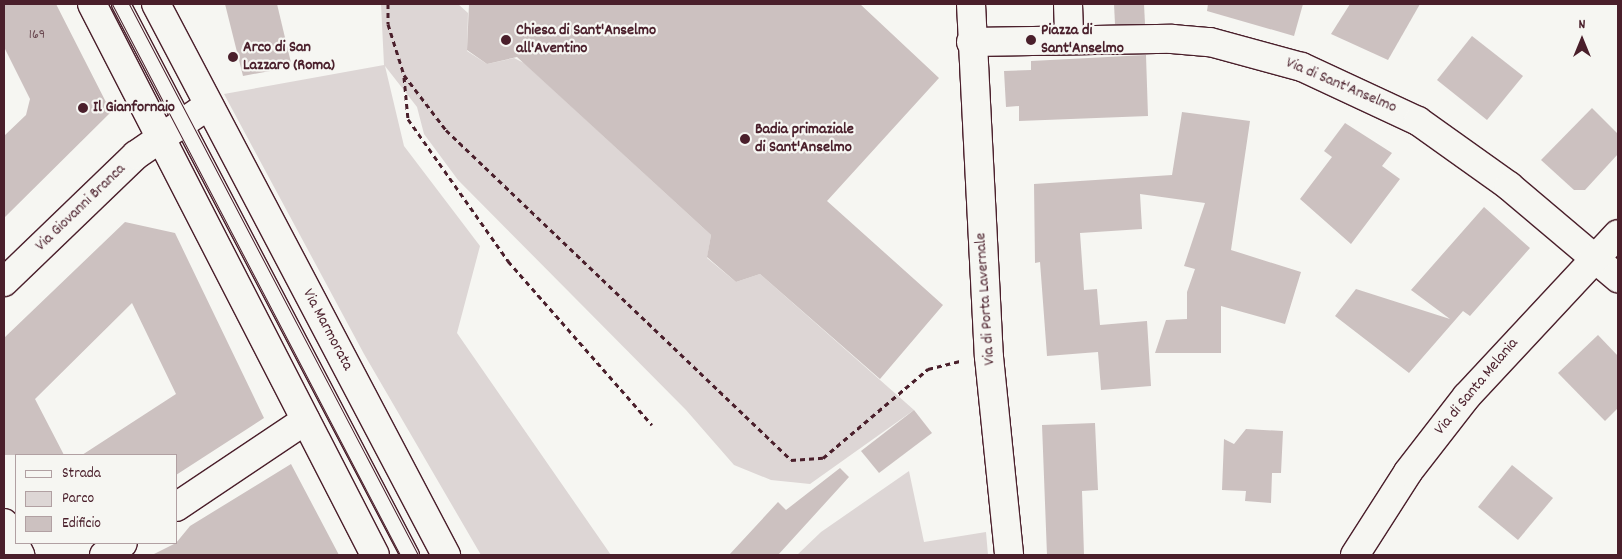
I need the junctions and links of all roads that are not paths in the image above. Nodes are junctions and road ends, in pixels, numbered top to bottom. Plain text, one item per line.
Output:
1 (92, 4) edge
2 (121, 4) edge
3 (156, 4) edge
4 (970, 4) edge
5 (1068, 4) edge
6 (1069, 40) junction
7 (971, 42) junction
8 (209, 105) junction
9 (184, 120) junction
10 (161, 136) junction
11 (1618, 234) edge
12 (1595, 257) junction
13 (1618, 278) edge
14 (4, 282) edge
15 (306, 420) junction
16 (178, 506) edge
17 (4, 524) edge
18 (121, 544) edge
19 (20, 555) edge
20 (104, 555) edge
21 (375, 555) edge
22 (410, 555) edge
23 (446, 555) edge
24 (1010, 555) edge
25 (1355, 555) edge

1 - 10 street
2 - 9 lane, Via Marmorata
3 - 8 street, Via Marmorata
4 - 7 street
5 - 6 street
6 - 7 street
6 - 12 street, Via di Sant'Anselmo
7 - 24 street, Via di Porta Lavernale
8 - 9 street
8 - 23 street, Via Marmorata
9 - 10 street
9 - 22 lane, Via Marmorata
10 - 14 street, Via Giovanni Branca
10 - 15 street
11 - 12 street, Via di Santa Melania
12 - 13 street, Via di Sant'Anselmo
12 - 25 street, Via di Santa Melania
15 - 16 street
15 - 21 street
17 - 19 street
18 - 20 street

